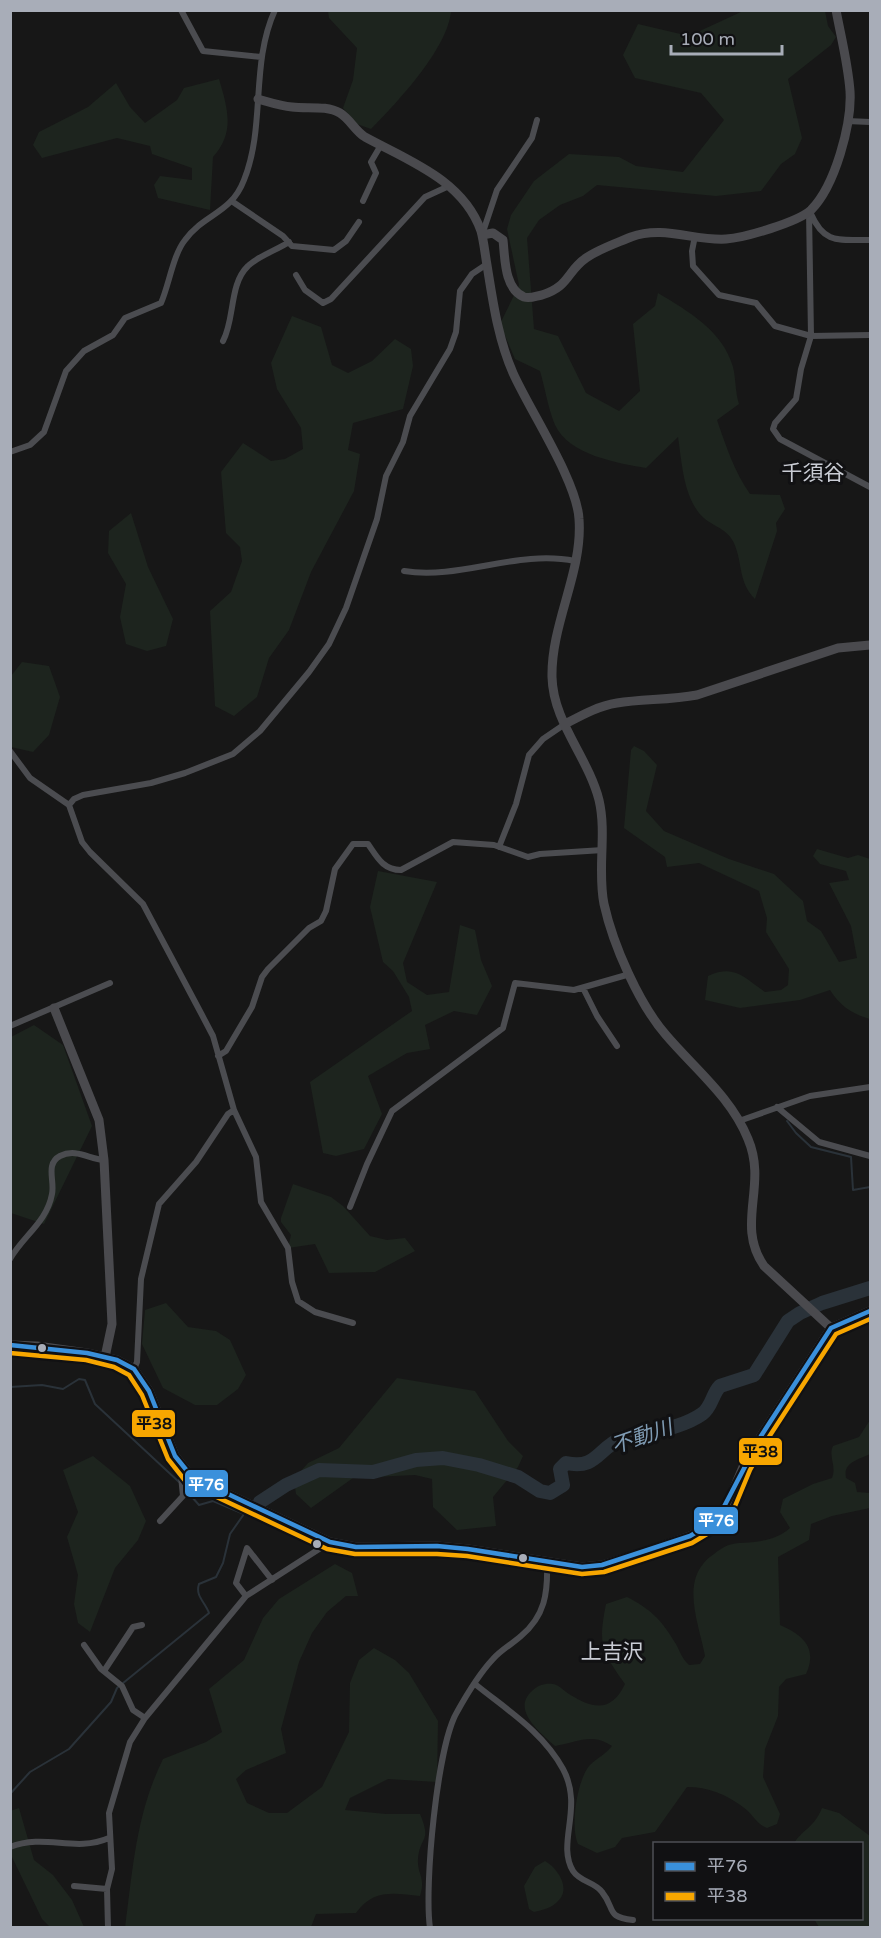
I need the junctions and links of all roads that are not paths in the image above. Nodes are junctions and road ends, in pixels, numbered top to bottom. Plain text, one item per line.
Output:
1 (181, 10) edge
2 (275, 10) edge
3 (836, 10) edge
4 (261, 57) junction
5 (258, 99) junction
6 (537, 120) dead end
7 (847, 121) junction
8 (870, 123) edge
9 (381, 145) junction
10 (449, 186) junction
11 (363, 201) dead end
12 (233, 202) junction
13 (809, 211) junction
14 (359, 222) dead end
15 (482, 234) junction
16 (695, 236) junction
17 (870, 240) edge
18 (289, 242) junction
19 (487, 264) junction
20 (297, 275) dead end
21 (870, 335) edge
22 (811, 336) junction
23 (223, 341) dead end
24 (10, 452) edge
25 (870, 487) edge
26 (575, 561) junction
27 (404, 571) dead end
28 (870, 645) edge
29 (565, 724) junction
30 (10, 751) edge
31 (69, 805) junction
32 (499, 847) junction
33 (603, 850) junction
34 (630, 974) junction
35 (110, 983) dead end
36 (583, 988) junction
37 (54, 1008) junction
38 (10, 1026) edge
39 (617, 1046) dead end
40 (218, 1056) junction
41 (870, 1087) edge
42 (777, 1107) junction
43 (234, 1110) junction
44 (739, 1121) junction
45 (870, 1156) edge
46 (104, 1160) junction
47 (350, 1207) dead end
48 (10, 1259) edge
49 (870, 1311) edge
50 (353, 1323) dead end
51 (831, 1328) junction
52 (10, 1346) edge
53 (105, 1357) junction
54 (134, 1368) junction
55 (184, 1470) junction
56 (160, 1521) dead end
57 (330, 1542) junction
58 (547, 1563) junction
59 (272, 1580) junction
60 (246, 1596) junction
61 (142, 1625) dead end
62 (84, 1645) dead end
63 (104, 1671) junction
64 (475, 1684) junction
65 (145, 1718) junction
66 (109, 1838) junction
67 (10, 1847) edge
68 (74, 1886) dead end
69 (106, 1889) junction
70 (633, 1920) dead end
71 (108, 1928) edge
72 (430, 1928) edge

1 - 4 street
2 - 4 street
3 - 7 street
4 - 5 street
5 - 9 street
5 - 12 street
6 - 15 street
7 - 8 street
7 - 13 street
9 - 10 street
9 - 11 street
10 - 15 street
10 - 20 street
12 - 18 street
12 - 24 street
13 - 16 street
13 - 17 street
13 - 22 street
14 - 18 street
15 - 16 street
15 - 19 street
16 - 22 street
18 - 23 street
19 - 26 street
19 - 31 street
21 - 22 street
22 - 25 street
26 - 27 street
26 - 29 street
28 - 29 street
29 - 32 street
29 - 33 street
30 - 31 street
31 - 40 street
32 - 33 street
32 - 40 street
33 - 34 street
34 - 36 street
34 - 44 street
35 - 37 street
36 - 39 street
36 - 47 street
37 - 38 street
37 - 46 street
40 - 43 street
41 - 42 street
42 - 44 street
42 - 45 street
43 - 50 street
43 - 54 street
44 - 51 street
46 - 48 street
46 - 53 street
49 - 51 street
51 - 58 street
52 - 53 street
53 - 54 street
54 - 55 street
55 - 56 street
55 - 57 street
57 - 58 street
57 - 59 street
58 - 64 street
59 - 60 street
59 - 60 street
60 - 65 street
61 - 63 street
62 - 63 street
63 - 65 street
64 - 70 street
64 - 72 street
65 - 66 street
66 - 67 street
66 - 69 street
68 - 69 street
69 - 71 street

